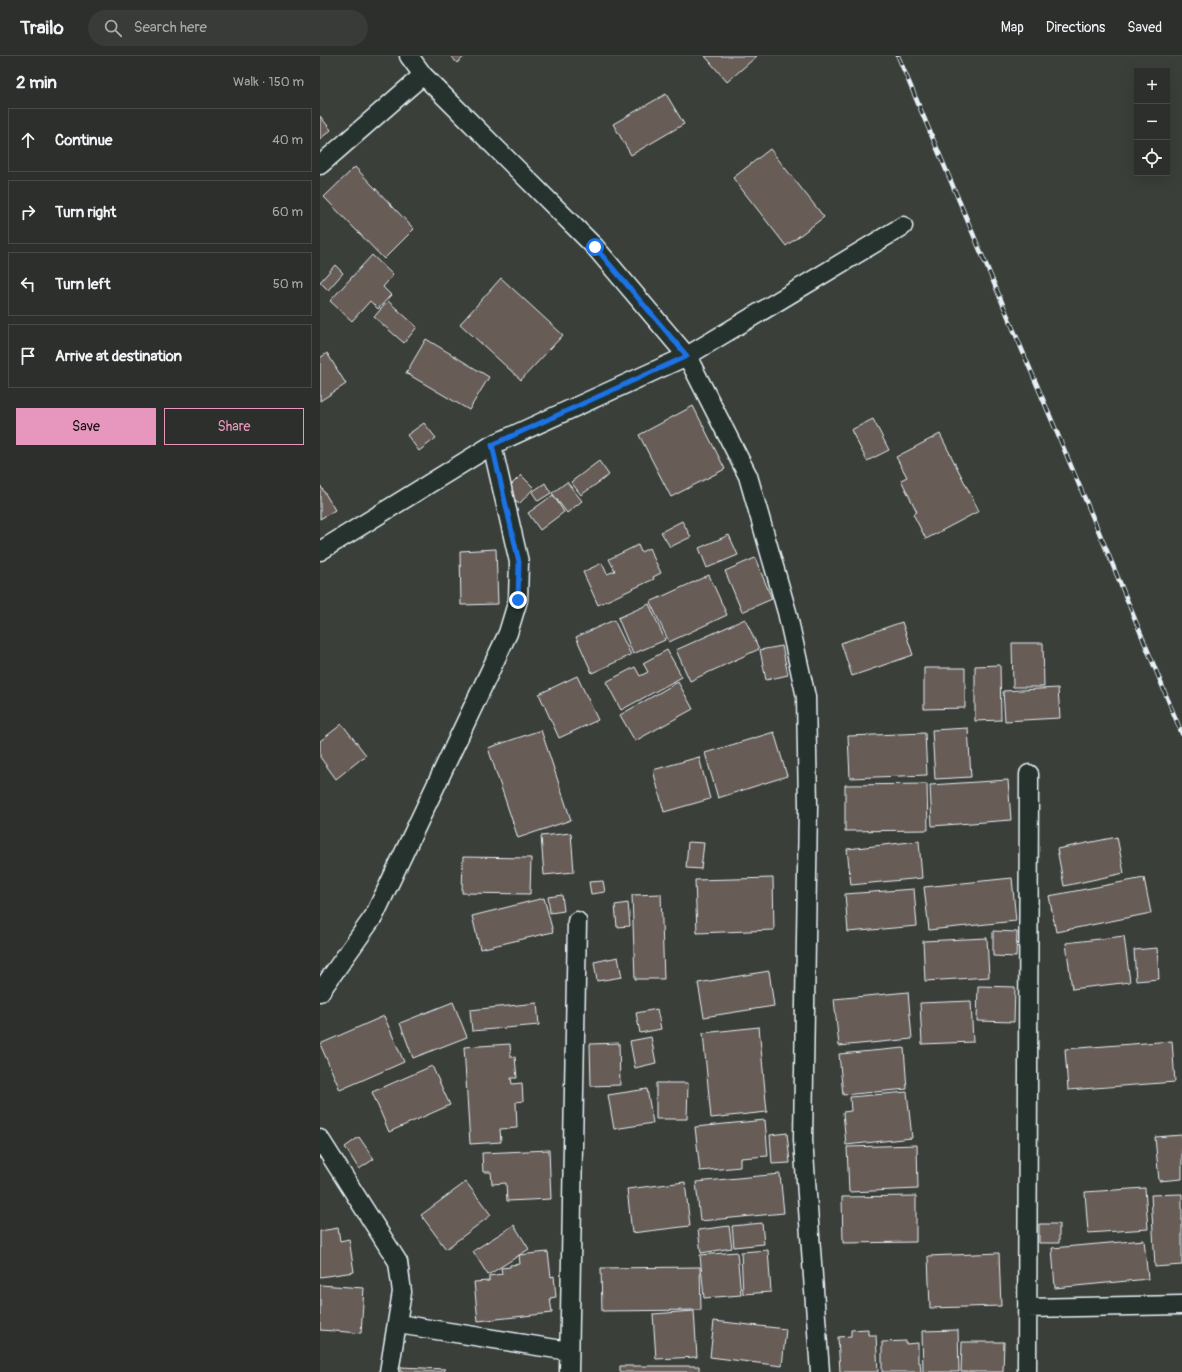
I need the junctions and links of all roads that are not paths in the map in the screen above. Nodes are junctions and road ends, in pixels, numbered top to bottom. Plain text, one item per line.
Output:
1 (409, 56) edge
2 (423, 75) junction
3 (320, 165) edge
4 (903, 226) dead end
5 (687, 356) junction
6 (492, 445) junction
7 (320, 551) edge
8 (1029, 774) dead end
9 (577, 921) dead end
10 (320, 992) edge
11 (320, 1138) edge
12 (1182, 1305) edge
13 (1027, 1308) junction
14 (398, 1324) junction
15 (569, 1351) junction
16 (389, 1372) edge
17 (569, 1372) edge
18 (820, 1372) edge
19 (1027, 1372) edge

1 - 2 street
2 - 3 street
2 - 5 street
4 - 5 street
5 - 6 street
5 - 18 street
6 - 7 street
6 - 10 street
8 - 13 street
9 - 15 street
11 - 14 street
12 - 13 street
13 - 19 street
14 - 15 street
14 - 16 street
15 - 17 street

